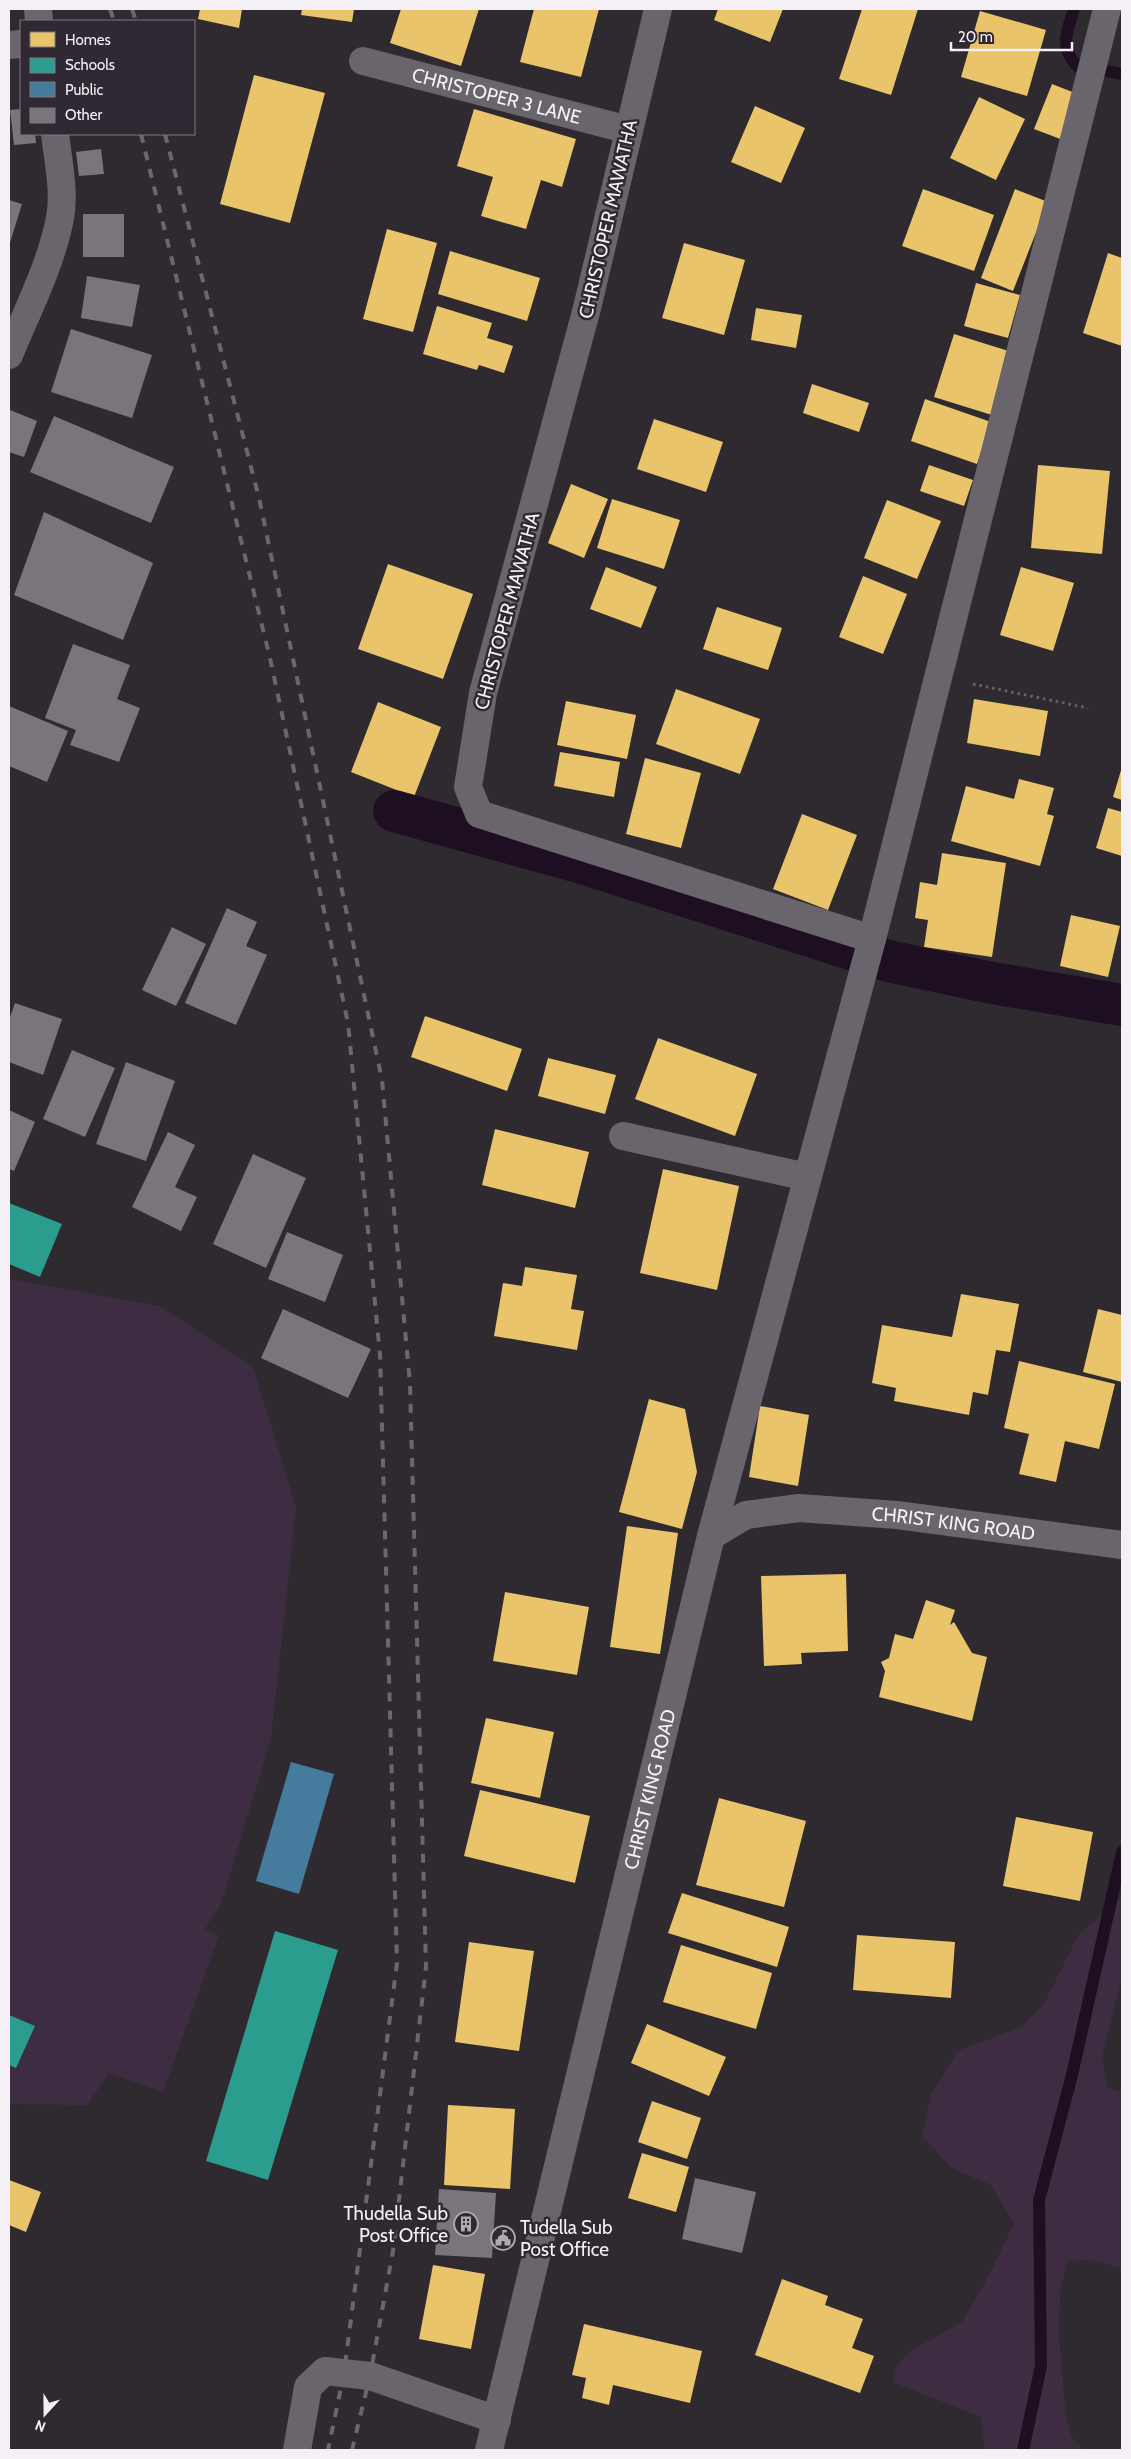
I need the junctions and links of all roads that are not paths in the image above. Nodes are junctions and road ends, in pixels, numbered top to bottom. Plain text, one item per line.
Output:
1 (658, 9) edge
2 (1107, 9) edge
3 (363, 61) dead end
4 (629, 130) junction
5 (55, 135) edge
6 (9, 355) edge
7 (872, 939) junction
8 (623, 1136) dead end
9 (807, 1178) junction
10 (711, 1536) junction
11 (1122, 1545) edge
12 (497, 2420) junction
13 (297, 2450) edge
14 (489, 2450) edge

1 - 4 street, CHRISTOPER MAWATHA
2 - 7 street
3 - 4 street, CHRISTOPER 3 LANE
4 - 7 street, CHRISTOPER MAWATHA
5 - 6 street
7 - 9 street
8 - 9 street
9 - 10 street
10 - 11 street, CHRIST KING ROAD
10 - 12 street, CHRIST KING ROAD
12 - 13 street
12 - 14 street, CHRIST KING ROAD

